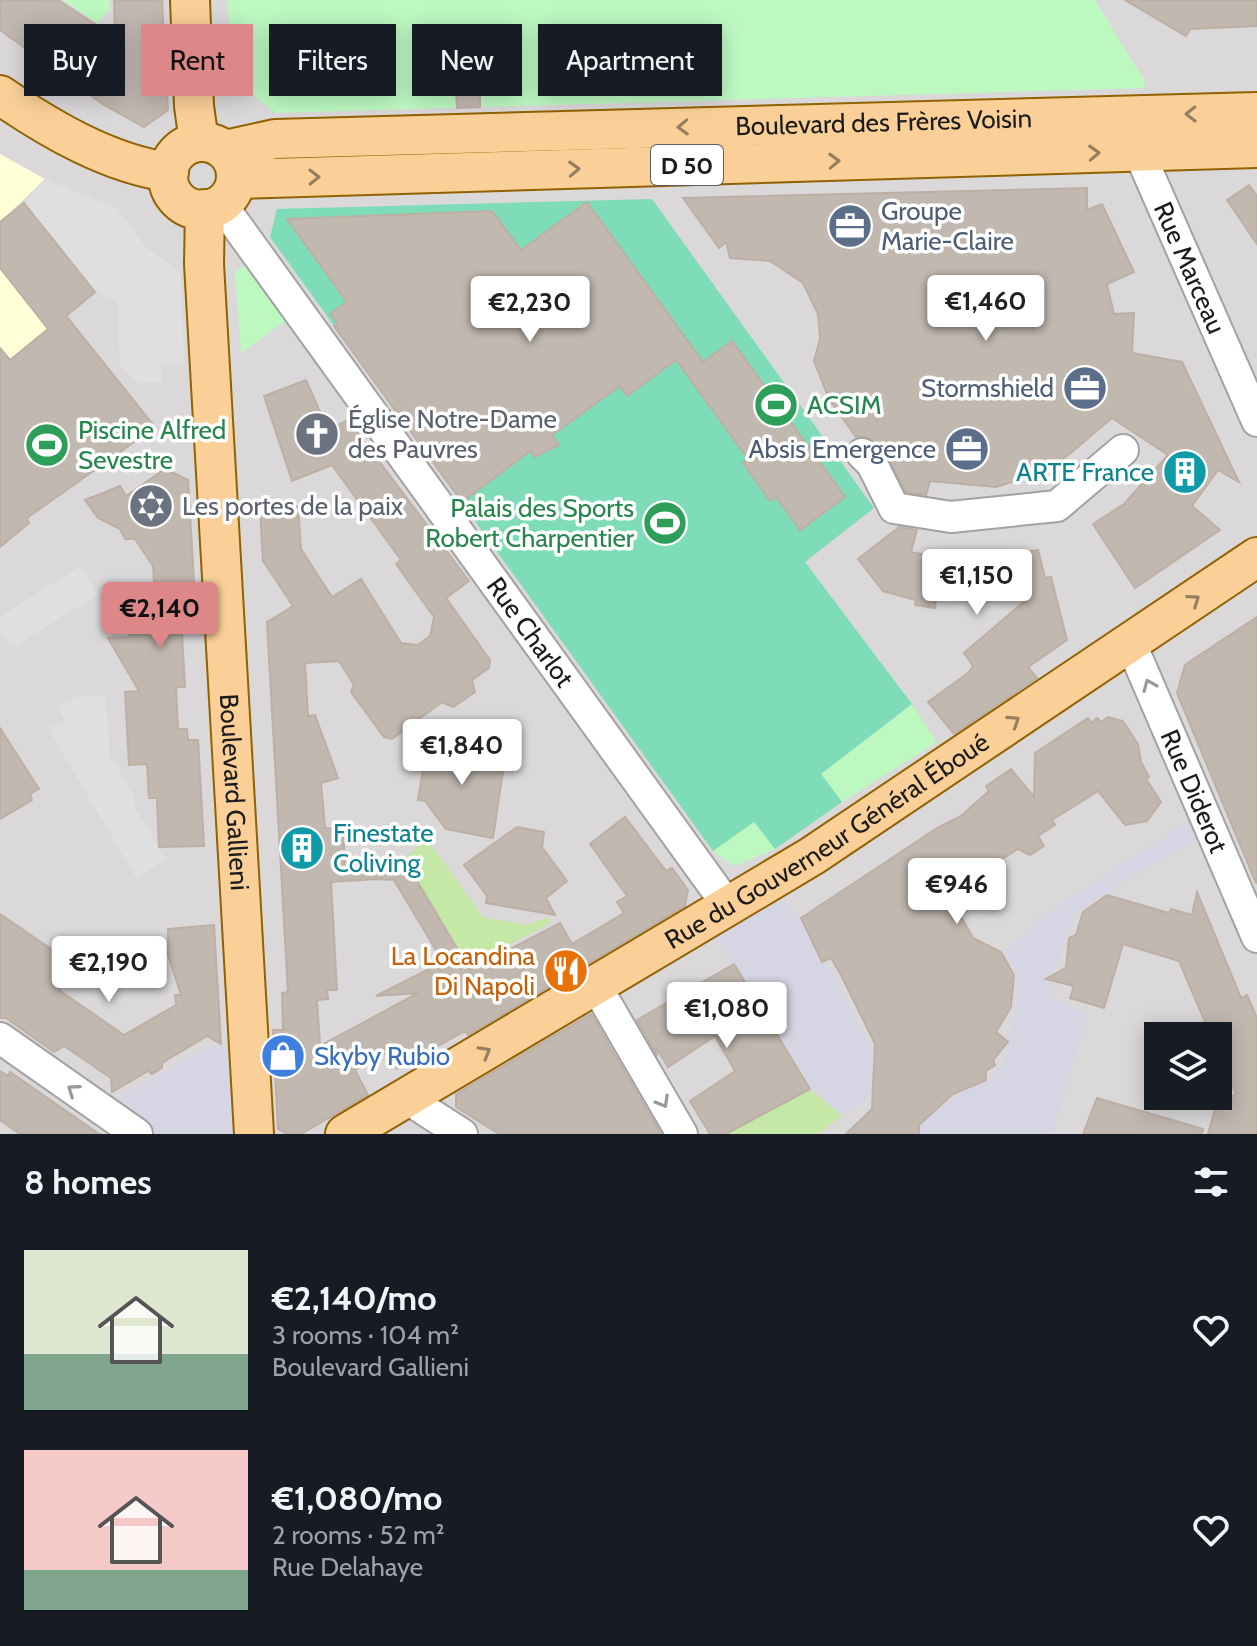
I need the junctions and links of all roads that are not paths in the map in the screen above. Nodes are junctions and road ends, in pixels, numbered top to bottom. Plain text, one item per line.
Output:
1 (190, 0) edge
2 (0, 95) edge
3 (1257, 112) edge
4 (1125, 115) junction
5 (1257, 148) edge
6 (1137, 152) junction
7 (169, 172) junction
8 (217, 177) junction
9 (1257, 421) edge
10 (1123, 450) dead end
11 (862, 454) dead end
12 (1257, 557) edge
13 (1131, 644) junction
14 (728, 906) junction
15 (1257, 937) edge
16 (596, 986) junction
17 (0, 1038) edge
18 (406, 1098) junction
19 (137, 1134) edge
20 (254, 1134) edge
21 (345, 1134) edge
22 (462, 1134) edge
23 (682, 1134) edge

1 - 8 main road, Boulevard Gallieni
2 - 7 main road
3 -> 4 main road, Boulevard des Frères Voisin / D 50
4 - 6 street, Rue Marceau
4 -> 8 main road, Boulevard des Frères Voisin / D 50
5 - 6 main road, Boulevard des Frères Voisin / D 50
8 -> 6 main road, Boulevard des Frères Voisin / D 50
6 - 9 street, Rue Marceau
7 - 8 main road
7 - 8 main road
8 - 14 street, Rue Charlot
8 - 20 main road, Boulevard Gallieni
10 - 11 street
13 -> 12 main road, Rue du Gouverneur Général Éboué
14 -> 13 main road, Rue du Gouverneur Général Éboué
15 -> 13 street, Rue Diderot
14 - 16 main road, Rue du Gouverneur Général Éboué
18 -> 16 main road, Rue du Gouverneur Général Éboué
16 -> 23 street
19 -> 17 street
18 - 21 main road, Rue du Gouverneur Général Éboué
18 - 22 street

